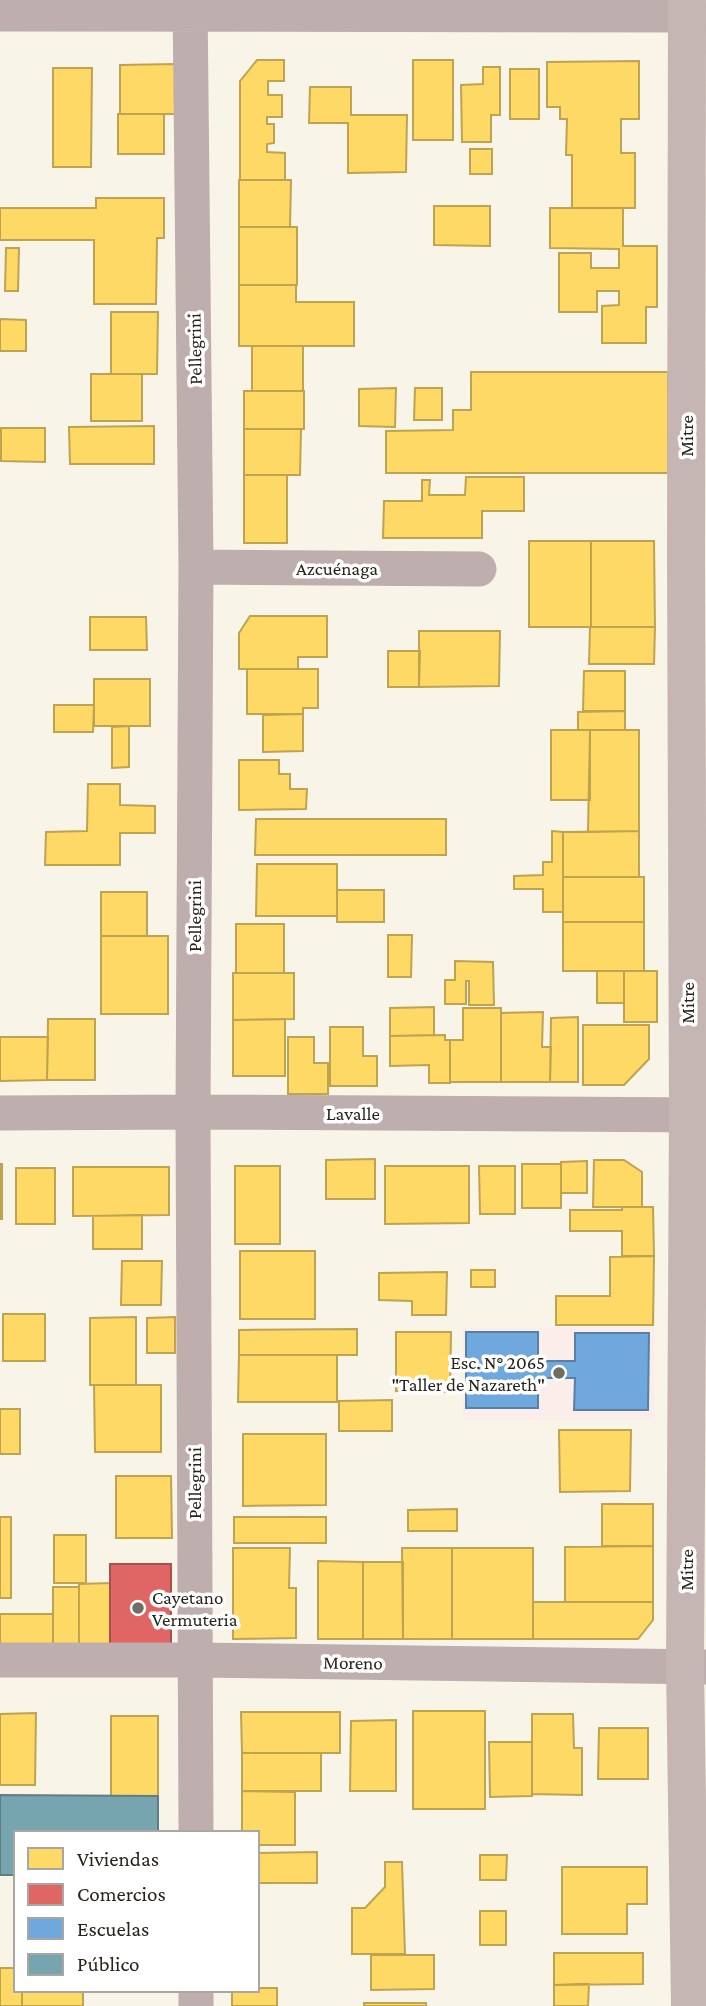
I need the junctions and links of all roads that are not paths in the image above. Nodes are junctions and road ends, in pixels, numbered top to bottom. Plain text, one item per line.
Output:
1 (190, 7) edge
2 (693, 10) edge
3 (0, 14) edge
4 (696, 558) edge
5 (196, 567) junction
6 (479, 569) dead end
7 (192, 1112) junction
8 (0, 1114) edge
9 (697, 1116) edge
10 (0, 1660) edge
11 (195, 1660) junction
12 (696, 1667) edge
13 (195, 1831) edge
14 (690, 2006) edge

1 - 2 street
1 - 3 street
1 - 5 street, Pellegrini
2 - 4 street, Mitre
4 - 9 street, Mitre
5 - 6 street, Azcuénaga
5 - 7 street, Pellegrini
7 - 8 street, Lavalle
7 - 9 street, Lavalle
7 - 11 street, Pellegrini
9 - 12 street, Mitre
10 - 11 street, Moreno
11 - 12 street, Moreno
11 - 13 street, Pellegrini
12 - 14 street, Mitre

